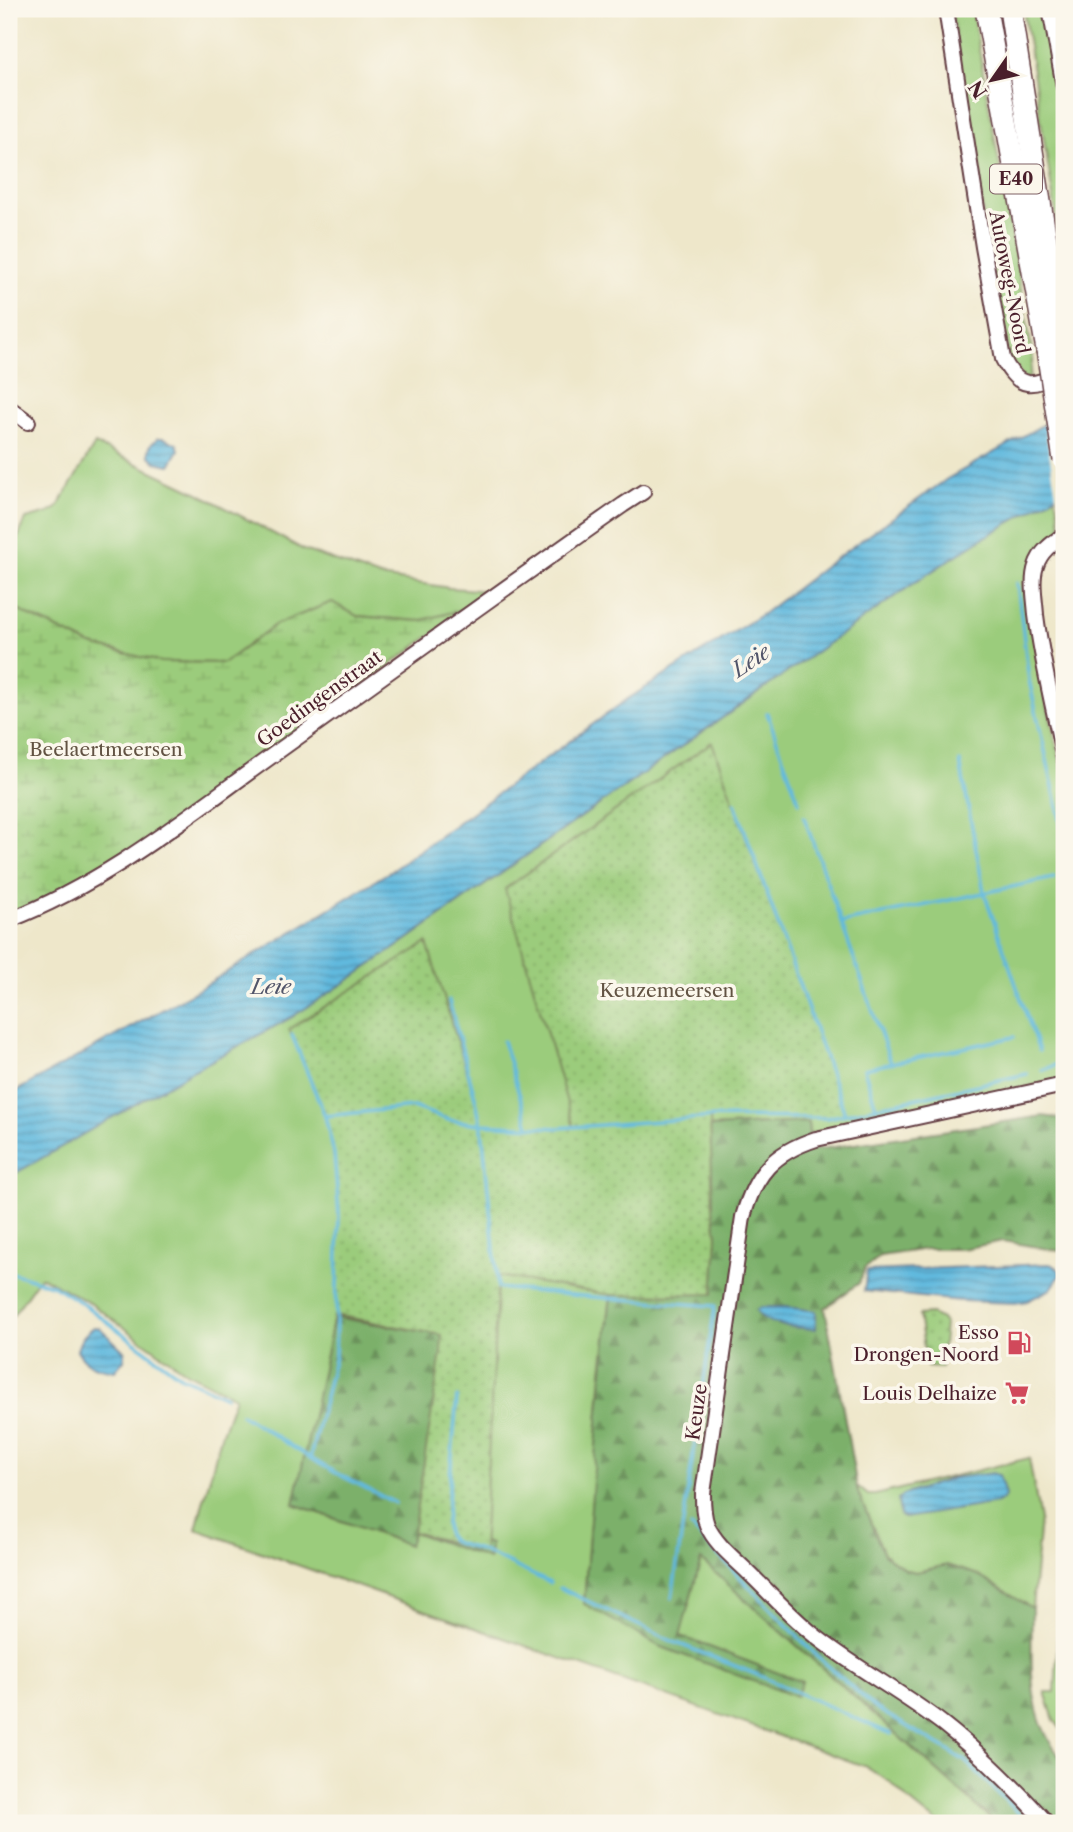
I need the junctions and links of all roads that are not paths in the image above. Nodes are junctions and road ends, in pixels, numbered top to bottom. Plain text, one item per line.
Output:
1 (946, 9) edge
2 (986, 9) edge
3 (1010, 9) edge
4 (1050, 9) edge
5 (1064, 87) edge
6 (1058, 350) edge
7 (1064, 372) edge
8 (9, 408) edge
9 (28, 422) dead end
10 (1064, 460) edge
11 (643, 492) dead end
12 (1064, 535) edge
13 (1064, 758) edge
14 (9, 920) edge
15 (1064, 1085) edge
16 (1047, 1823) edge

1 - 7 street, Autoweg-Noord
2 - 6 highway, E40
3 - 6 highway, E40
4 - 5 street
6 - 10 highway, E40, bridge
8 - 9 street
11 - 14 street, Goedingenstraat
12 - 13 street
15 - 16 street, Keuze

